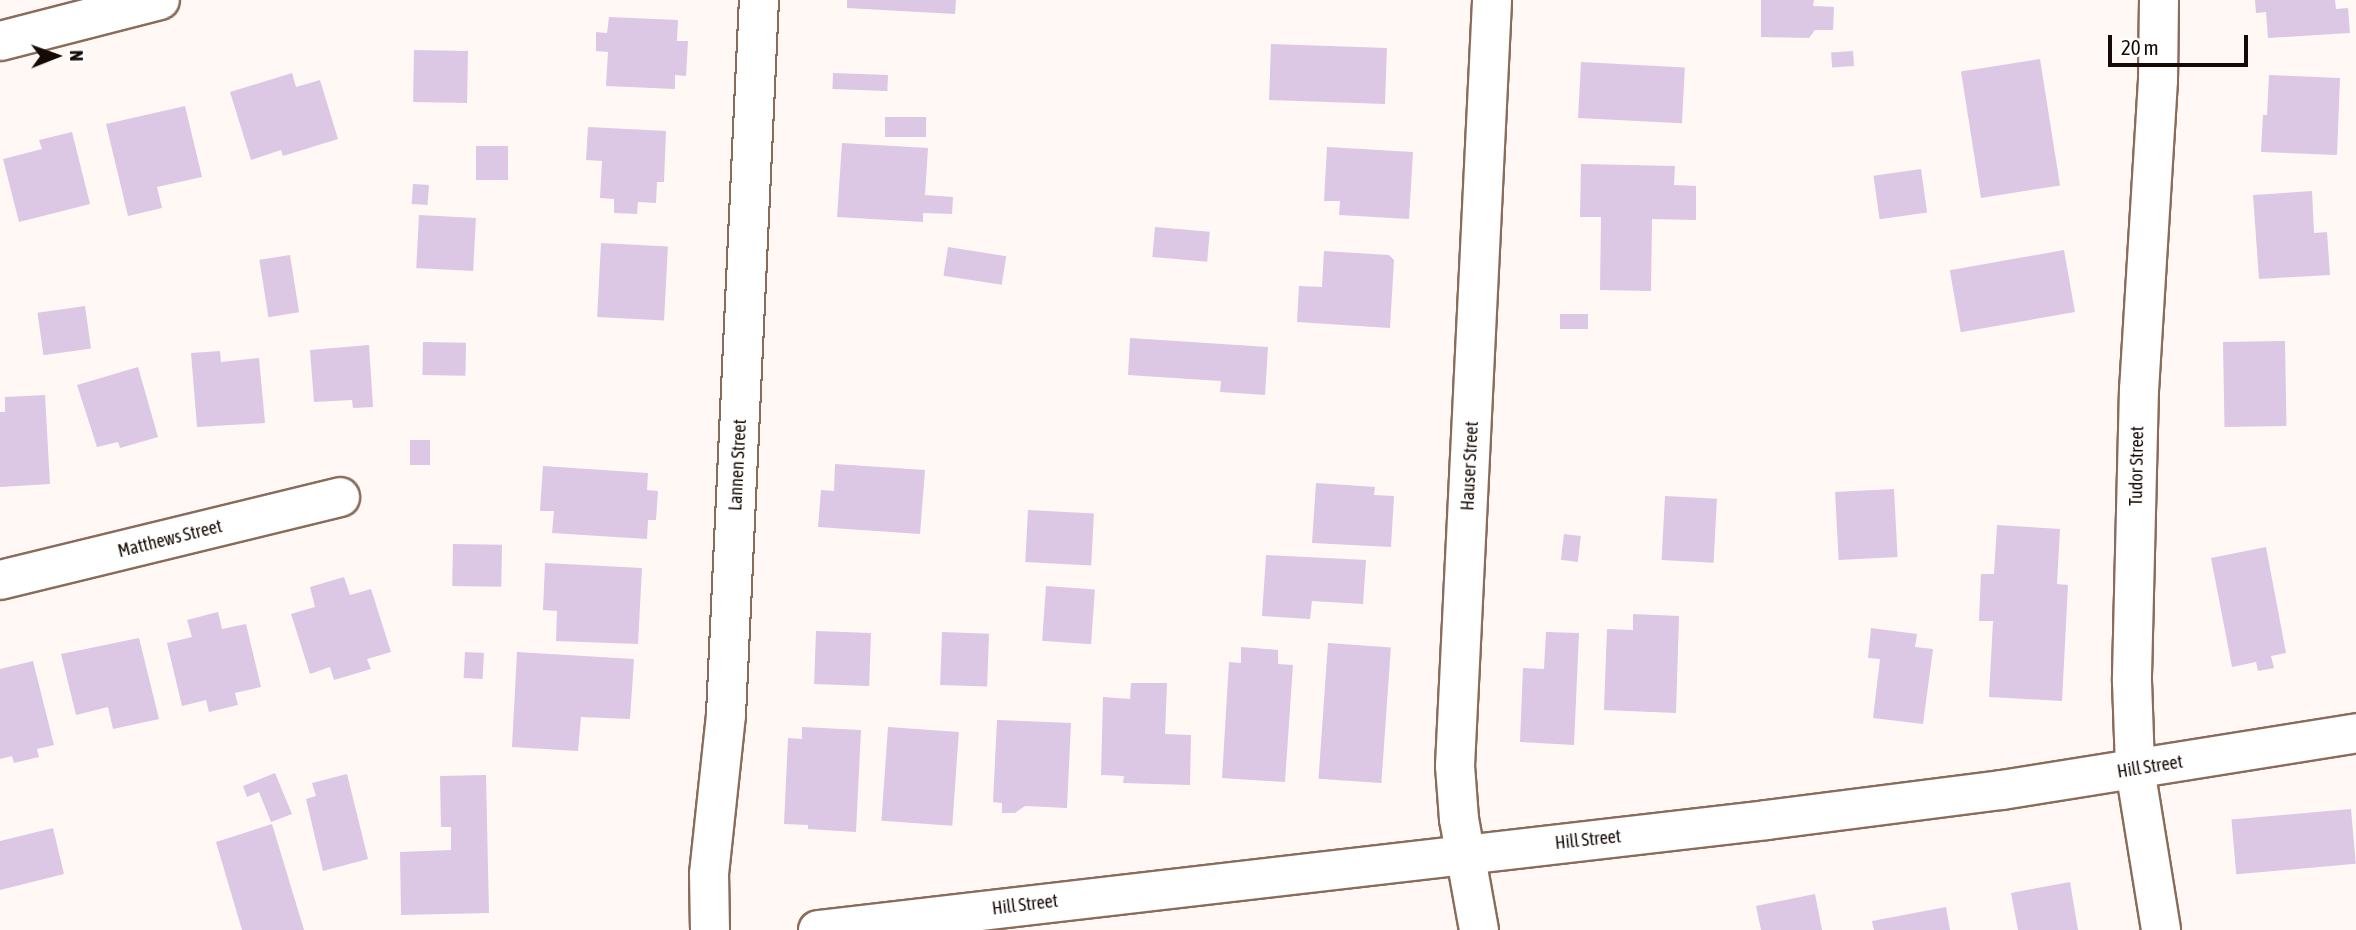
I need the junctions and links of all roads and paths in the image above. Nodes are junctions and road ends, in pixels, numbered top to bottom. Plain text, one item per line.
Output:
1 (160, 0) edge
2 (759, 0) edge
3 (1492, 0) edge
4 (2160, 0) edge
5 (0, 41) edge
6 (340, 497) dead end
7 (0, 580) edge
8 (2356, 733) edge
9 (2135, 769) junction
10 (1465, 854) junction
11 (710, 930) edge
12 (818, 930) edge
13 (1479, 930) edge
14 (2161, 930) edge

1 - 5 street
2 - 11 street, Lannen Street
3 - 10 street, Hauser Street
4 - 9 street, Tudor Street
6 - 7 street, Matthews Street
8 - 9 street, Hill Street
9 - 10 street, Hill Street
9 - 14 street, Tudor Street
10 - 12 street, Hill Street
10 - 13 street, Hauser Street

